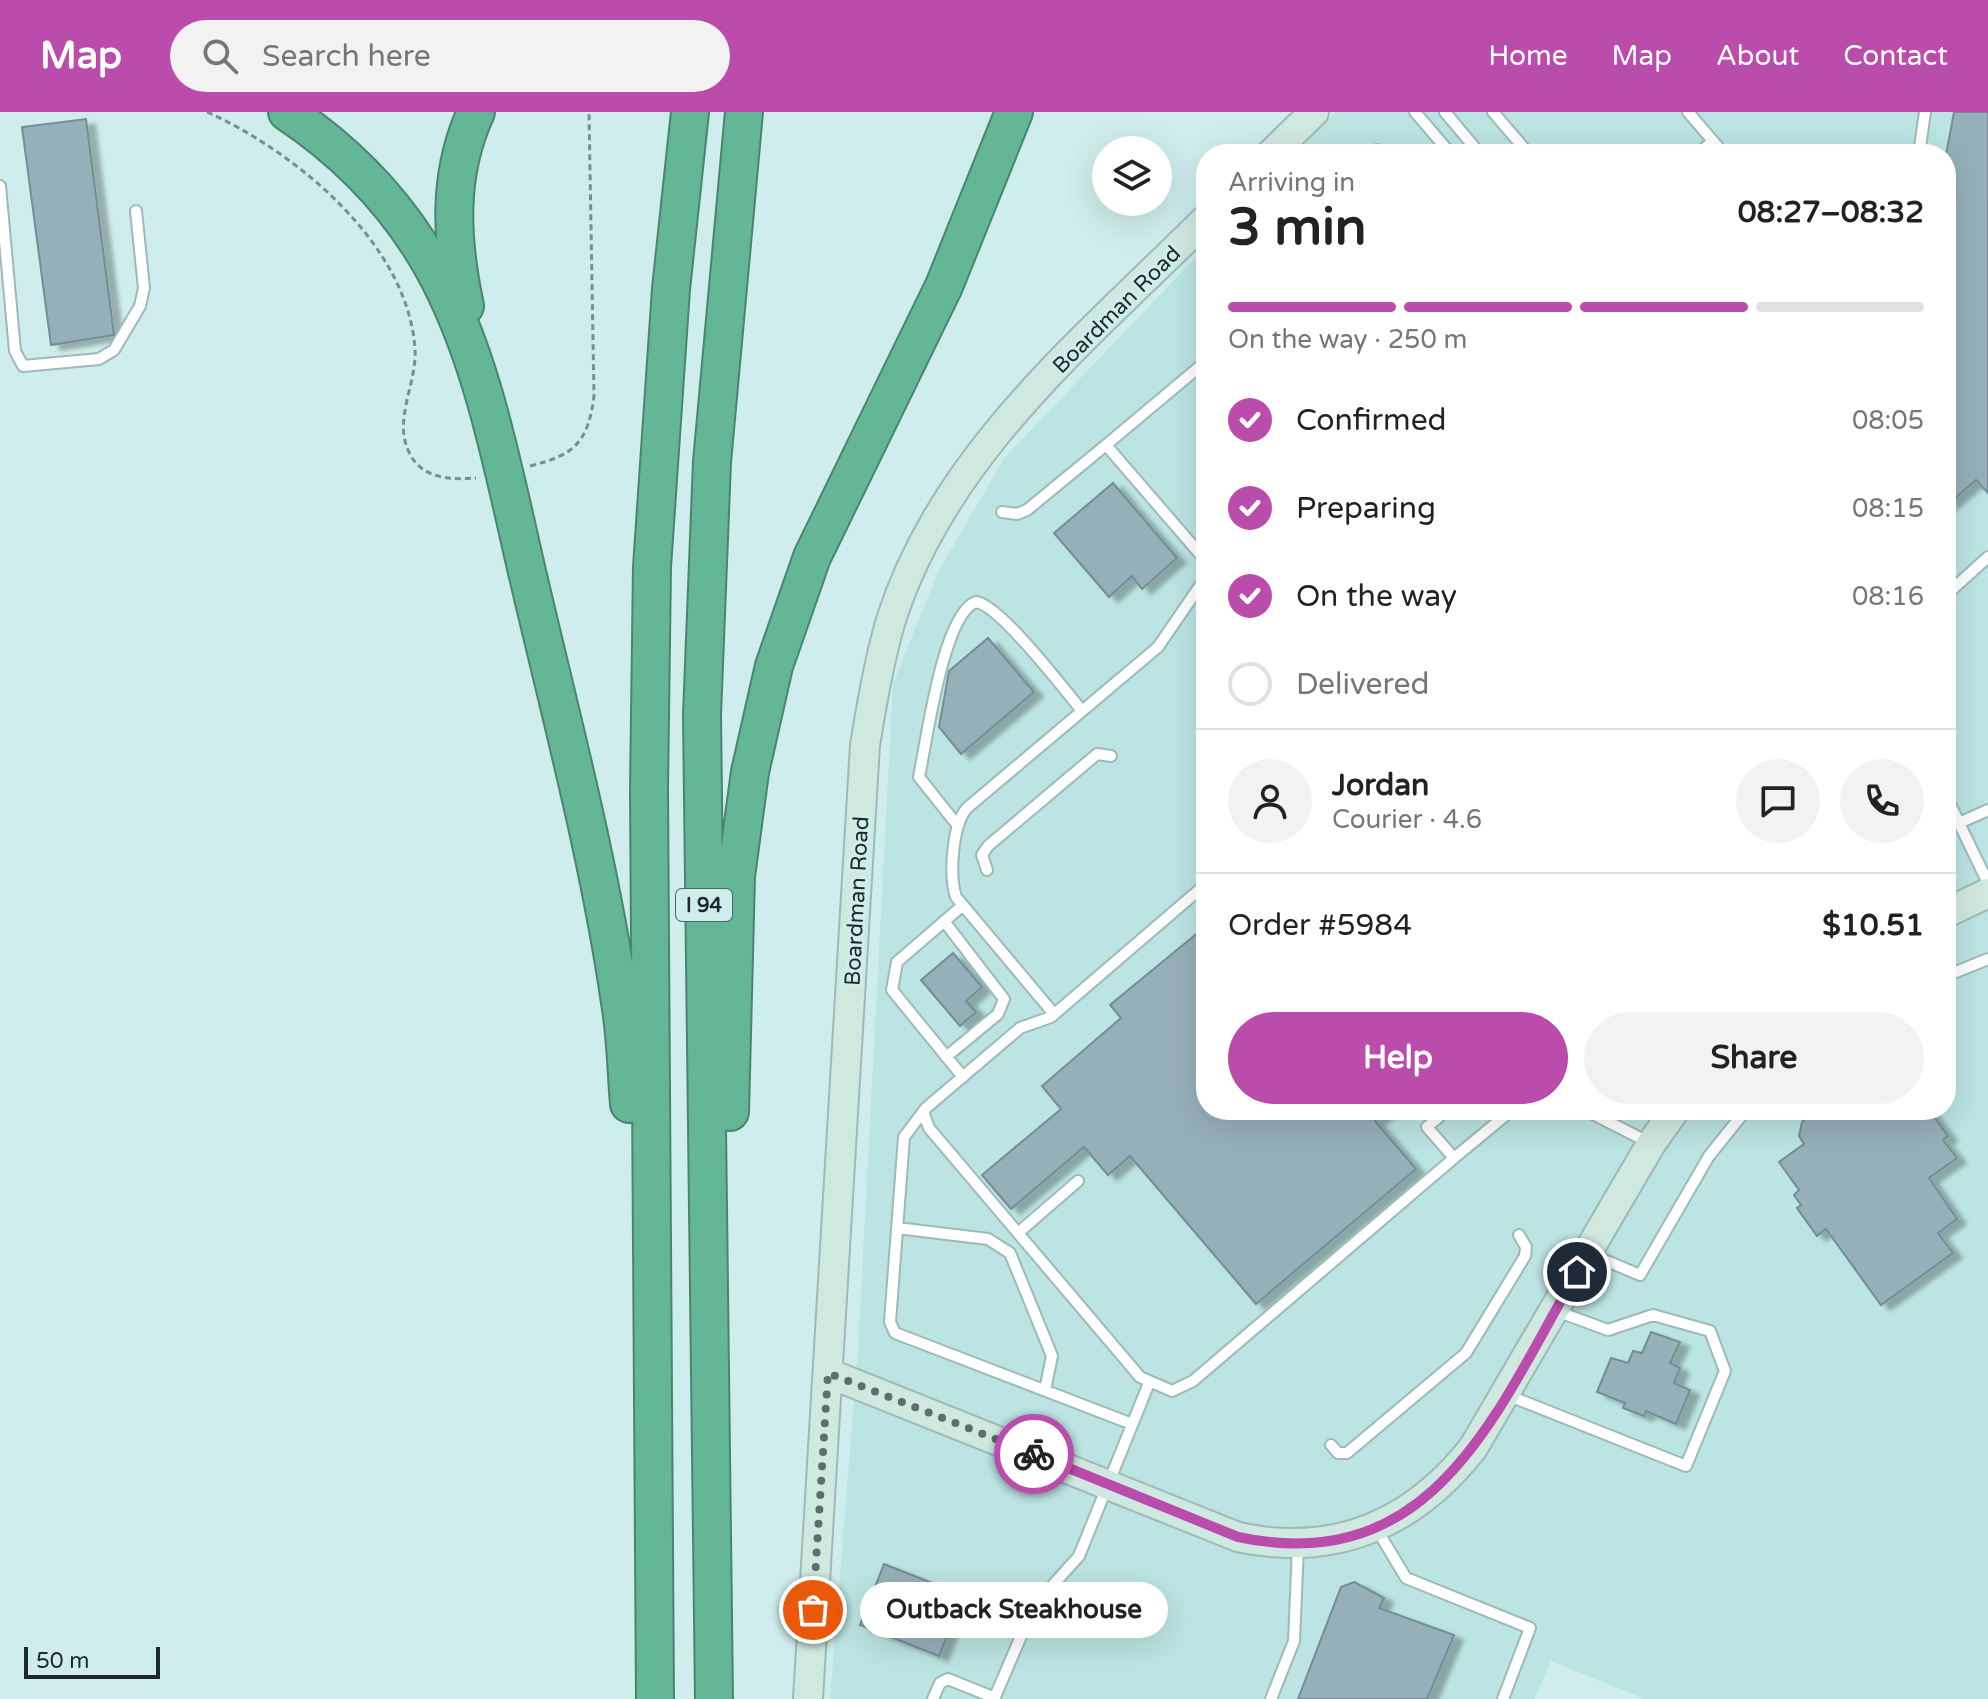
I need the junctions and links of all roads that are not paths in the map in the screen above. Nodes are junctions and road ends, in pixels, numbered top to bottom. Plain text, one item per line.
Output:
1 (287, 112) edge
2 (476, 112) edge
3 (690, 112) edge
4 (744, 112) edge
5 (1006, 112) edge
6 (1014, 112) edge
7 (1314, 112) edge
8 (1415, 112) edge
9 (1445, 112) edge
10 (1493, 112) edge
11 (1688, 112) edge
12 (1925, 112) edge
13 (1713, 141) junction
14 (1281, 144) edge
15 (1442, 144) edge
16 (1472, 144) edge
17 (1520, 144) edge
18 (1710, 144) edge
19 (1716, 144) edge
20 (1920, 144) edge
21 (0, 186) edge
22 (0, 197) edge
23 (978, 208) junction
24 (136, 211) dead end
25 (1196, 229) edge
26 (1196, 370) edge
27 (492, 425) junction
28 (1106, 445) junction
29 (1002, 512) dead end
30 (1196, 549) edge
31 (1988, 557) edge
32 (1956, 586) edge
33 (1196, 592) edge
34 (1082, 711) junction
35 (1111, 756) dead end
36 (1988, 810) edge
37 (1956, 817) edge
38 (1959, 823) junction
39 (958, 826) junction
40 (987, 870) dead end
41 (1988, 883) edge
42 (1196, 893) edge
43 (1988, 893) edge
44 (962, 906) junction
45 (1956, 908) edge
46 (944, 921) junction
47 (1988, 959) edge
48 (1956, 972) edge
49 (1054, 1014) junction
50 (946, 1057) junction
51 (963, 1077) junction
52 (924, 1114) junction
53 (1435, 1120) edge
54 (1500, 1120) edge
55 (1604, 1120) edge
56 (1668, 1120) edge
57 (1738, 1120) edge
58 (1651, 1144) junction
59 (1454, 1158) junction
60 (1078, 1181) dead end
61 (897, 1228) junction
62 (1018, 1233) junction
63 (1519, 1235) dead end
64 (1588, 1254) junction
65 (1555, 1310) junction
66 (828, 1373) junction
67 (1149, 1383) junction
68 (1045, 1390) junction
69 (1506, 1394) junction
70 (711, 1417) junction
71 (1132, 1424) junction
72 (1331, 1445) dead end
73 (1106, 1483) junction
74 (655, 1509) junction
75 (1376, 1528) junction
76 (1299, 1542) junction
77 (994, 1698) edge
78 (655, 1699) edge
79 (714, 1699) edge
80 (808, 1699) edge
81 (933, 1699) edge
82 (1271, 1699) edge
83 (1503, 1699) edge

1 - 27 highway
2 - 27 highway
3 - 74 highway, I 94
4 - 70 highway, I 94
5 - 23 highway
6 - 23 highway
7 - 14 main road
8 - 15 lane
9 - 16 lane
10 - 17 lane
11 - 13 lane
12 - 20 lane
13 - 18 lane
13 - 19 lane
21 - 22 lane
22 - 24 lane
23 - 70 highway
25 - 66 main road, Boardman Road
26 - 28 lane
27 - 74 highway
28 - 29 lane
28 - 30 lane
31 - 32 lane
33 - 34 lane
34 - 39 lane
34 - 39 lane
35 - 40 lane
36 - 38 lane
37 - 38 lane
38 - 41 lane
39 - 44 lane
42 - 49 lane
43 - 45 main road
44 - 46 lane
44 - 49 lane
46 - 50 lane
46 - 50 lane
47 - 48 lane
49 - 51 lane
50 - 51 lane
51 - 52 lane
52 - 61 lane
52 - 62 lane
53 - 59 lane
54 - 59 lane
55 - 58 lane
56 - 58 main road
57 - 64 lane
58 - 64 main road
59 - 67 lane
60 - 62 lane
61 - 68 lane
61 - 68 lane
62 - 67 lane
63 - 72 lane
64 - 65 main road
65 - 69 main road
65 - 69 lane
66 - 73 main road
66 - 80 main road, Boardman Road
67 - 71 lane
68 - 71 lane
69 - 75 main road
70 - 79 highway, I 94
71 - 73 lane
73 - 76 main road
73 - 77 lane
74 - 78 highway, I 94
75 - 76 main road
75 - 83 lane
76 - 82 lane
77 - 81 lane

